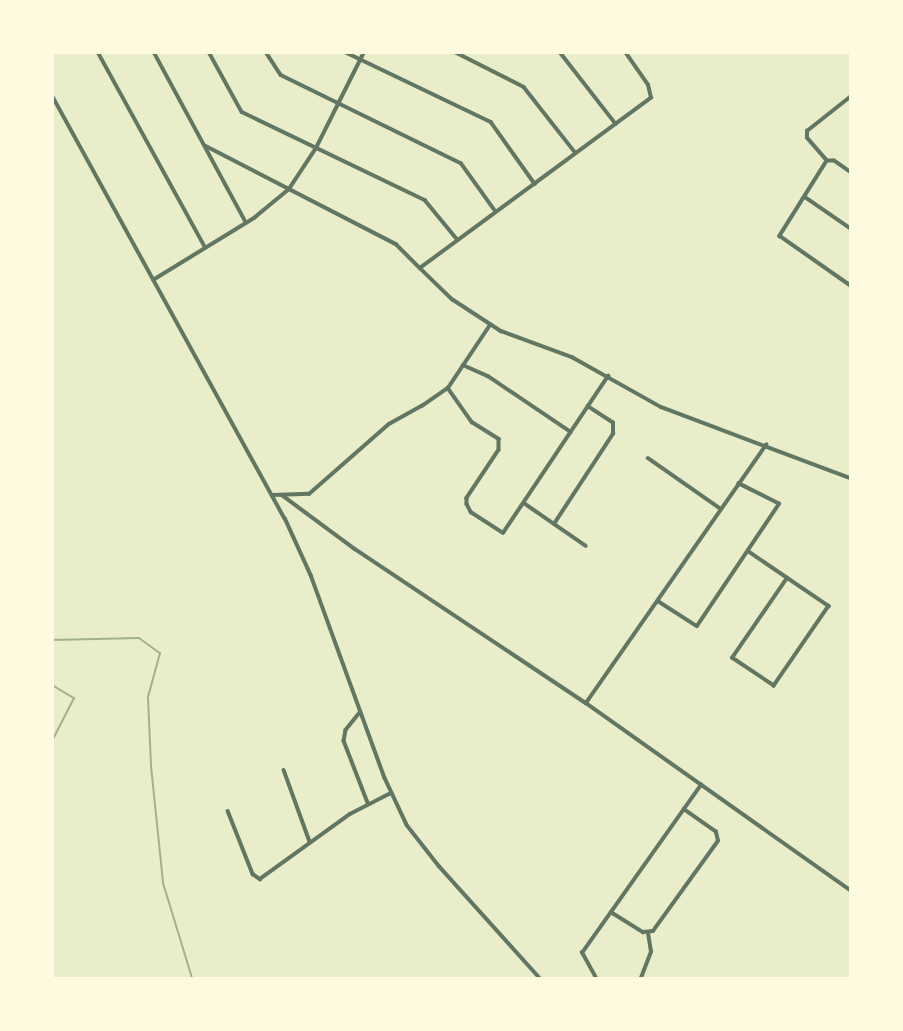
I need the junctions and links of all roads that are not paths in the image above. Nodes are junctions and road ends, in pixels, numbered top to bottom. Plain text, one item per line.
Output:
1 (98, 52) edge
2 (154, 52) edge
3 (209, 52) edge
4 (266, 52) edge
5 (345, 52) edge
6 (364, 52) edge
7 (455, 52) edge
8 (560, 52) edge
9 (625, 52) edge
10 (360, 61) junction
11 (52, 95) edge
12 (850, 97) edge
13 (338, 105) junction
14 (616, 124) junction
15 (206, 146) junction
16 (316, 148) junction
17 (575, 152) junction
18 (827, 161) junction
19 (850, 172) edge
20 (535, 184) junction
21 (289, 189) junction
22 (805, 197) junction
23 (495, 210) junction
24 (246, 222) junction
25 (850, 228) edge
26 (457, 239) junction
27 (205, 248) junction
28 (420, 268) junction
29 (152, 280) junction
30 (850, 285) edge
31 (490, 325) junction
32 (463, 365) junction
33 (608, 376) junction
34 (448, 388) junction
35 (588, 407) junction
36 (571, 432) junction
37 (766, 445) junction
38 (648, 458) dead end
39 (850, 478) edge
40 (739, 484) junction
41 (273, 495) junction
42 (282, 495) junction
43 (524, 503) junction
44 (722, 509) junction
45 (554, 524) junction
46 (586, 546) dead end
47 (748, 551) junction
48 (788, 578) junction
49 (657, 601) junction
50 (586, 703) junction
51 (360, 713) junction
52 (284, 770) dead end
53 (701, 785) junction
54 (391, 793) junction
55 (368, 803) junction
56 (684, 810) junction
57 (228, 811) dead end
58 (310, 842) junction
59 (850, 890) edge
60 (611, 912) junction
61 (648, 934) junction
62 (540, 978) edge
63 (596, 978) edge
64 (641, 978) edge

1 - 27 street
2 - 15 street
3 - 16 street
4 - 13 street
5 - 10 street
6 - 10 street
7 - 17 street
8 - 14 street
9 - 14 street
10 - 13 street
10 - 20 street
11 - 29 street
12 - 18 street
13 - 16 street
13 - 23 street
14 - 17 street
15 - 21 street
15 - 24 street
16 - 21 street
16 - 26 street
17 - 20 street
18 - 19 street
18 - 22 street
20 - 23 street
21 - 24 street
21 - 28 street
22 - 25 street
22 - 30 street
23 - 26 street
24 - 27 street
26 - 28 street
27 - 29 street
28 - 31 street
29 - 41 street
31 - 32 street
31 - 33 street
32 - 34 street
32 - 36 street
33 - 35 street
33 - 37 street
34 - 42 street
34 - 43 street
35 - 36 street
35 - 45 street
36 - 43 street
37 - 39 street
37 - 40 street
38 - 44 street
40 - 44 street
40 - 47 street
41 - 42 street
41 - 51 street
42 - 50 street
43 - 45 street
44 - 49 street
45 - 46 street
47 - 48 street
47 - 49 street
48 - 48 street
49 - 50 street
50 - 53 street
51 - 54 street
51 - 55 street
52 - 58 street
53 - 56 street
53 - 59 street
54 - 55 street
54 - 62 street
55 - 58 street
56 - 60 street
56 - 61 street
57 - 58 street
60 - 61 street
60 - 63 street
61 - 64 street

